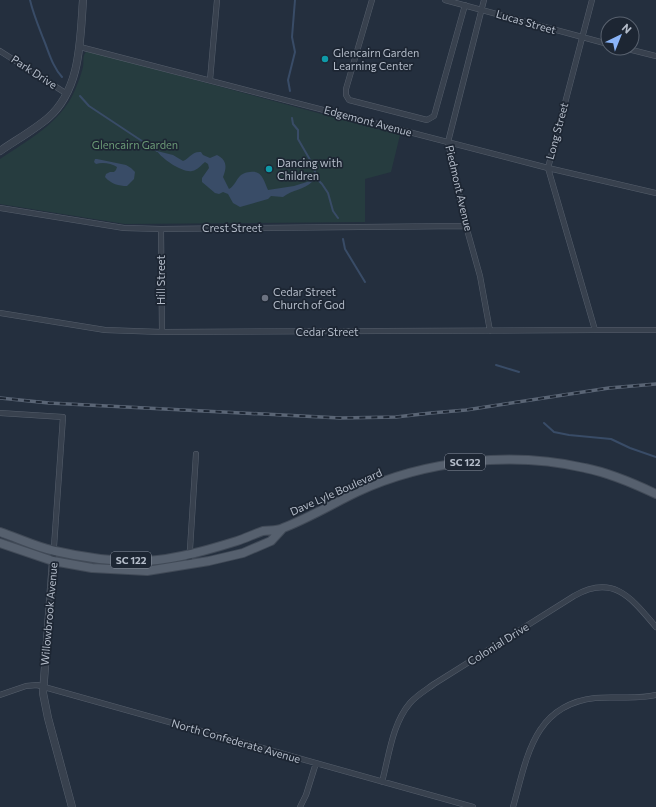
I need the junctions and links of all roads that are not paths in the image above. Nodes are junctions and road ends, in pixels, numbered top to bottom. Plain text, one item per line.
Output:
1 (83, 0) edge
2 (216, 0) edge
3 (372, 0) edge
4 (445, 0) edge
5 (484, 0) edge
6 (592, 0) edge
7 (465, 5) junction
8 (481, 9) junction
9 (582, 37) junction
10 (600, 42) edge
11 (80, 47) junction
12 (0, 51) edge
13 (640, 52) edge
14 (656, 56) edge
15 (210, 80) junction
16 (67, 94) junction
17 (448, 142) junction
18 (0, 151) edge
19 (548, 168) junction
20 (656, 193) edge
21 (0, 208) edge
22 (466, 226) junction
23 (161, 228) junction
24 (0, 313) edge
25 (595, 330) junction
26 (656, 330) edge
27 (490, 331) junction
28 (162, 332) junction
29 (0, 412) edge
30 (196, 454) dead end
31 (656, 494) edge
32 (282, 529) junction
33 (0, 532) edge
34 (0, 543) edge
35 (54, 551) junction
36 (190, 554) junction
37 (53, 561) junction
38 (189, 564) junction
39 (656, 627) edge
40 (43, 687) junction
41 (0, 695) edge
42 (656, 695) edge
43 (316, 763) junction
44 (382, 782) junction
45 (72, 807) edge
46 (300, 807) edge
47 (473, 807) edge
48 (514, 807) edge

1 - 11 street
2 - 15 street
3 - 7 street
4 - 7 street, Lucas Street
5 - 8 street, Piedmont Avenue
6 - 9 street, Long Street
7 - 8 street, Lucas Street
8 - 9 street, Lucas Street
8 - 17 street, Piedmont Avenue
9 - 10 street, Lucas Street
9 - 19 street, Long Street
11 - 15 street, Edgemont Avenue
11 - 16 street
12 - 16 street, Park Drive
13 - 14 street
15 - 17 street, Edgemont Avenue
16 - 18 street
17 - 19 street, Edgemont Avenue
17 - 22 street, Piedmont Avenue
19 - 20 street, Edgemont Avenue
19 - 25 street, Long Street
21 - 23 street, Crest Street
22 - 23 street, Crest Street
22 - 27 street, Piedmont Avenue
23 - 28 street, Hill Street
24 - 28 street, Cedar Street
25 - 26 street, Cedar Street
25 - 27 street, Cedar Street
27 - 28 street, Cedar Street
29 - 35 street, Willowbrook Avenue
30 - 36 street
31 - 32 main road, Dave Lyle Boulevard / SC 122
32 - 36 main road, Dave Lyle Boulevard / SC 122
32 - 38 main road, Dave Lyle Boulevard / SC 122
33 - 35 main road, Dave Lyle Boulevard / SC 122
34 - 37 main road, Dave Lyle Boulevard / SC 122
35 - 36 main road, Dave Lyle Boulevard / SC 122
35 - 37 street, Willowbrook Avenue
36 - 38 street
37 - 38 main road, Dave Lyle Boulevard / SC 122
37 - 40 street, Willowbrook Avenue
39 - 44 street, Colonial Drive
40 - 41 street, North Confederate Avenue
40 - 43 street, North Confederate Avenue
40 - 45 street, Willowbrook Avenue
42 - 48 street
43 - 44 street, North Confederate Avenue
43 - 46 street
44 - 47 street, North Confederate Avenue

